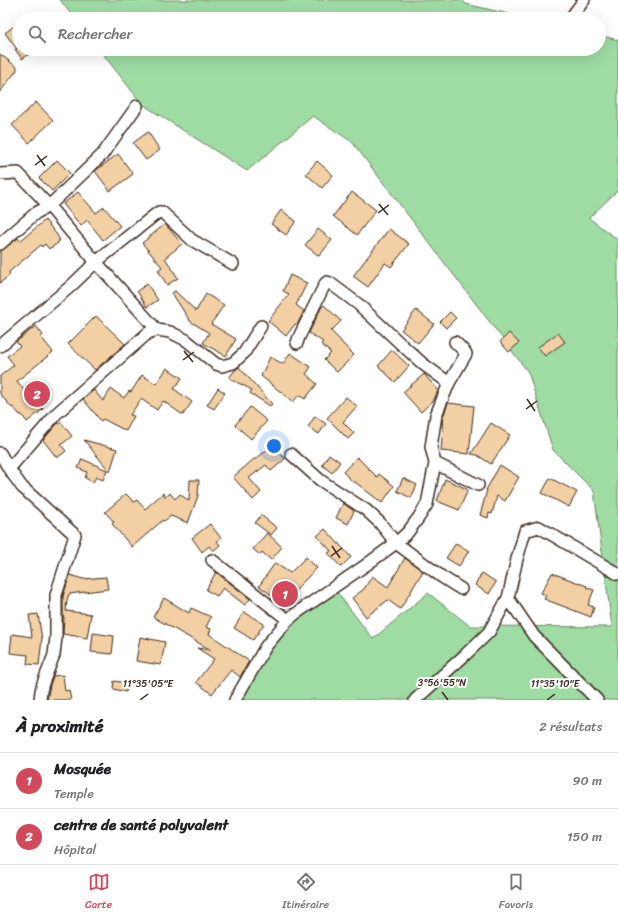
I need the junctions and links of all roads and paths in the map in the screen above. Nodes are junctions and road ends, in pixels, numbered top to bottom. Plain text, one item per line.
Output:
1 (584, 0) edge
2 (575, 12) edge
3 (137, 106) dead end
4 (0, 174) edge
5 (49, 206) junction
6 (0, 244) edge
7 (96, 262) junction
8 (233, 264) dead end
9 (261, 326) dead end
10 (157, 330) junction
11 (455, 342) dead end
12 (297, 343) dead end
13 (0, 346) edge
14 (449, 383) junction
15 (0, 453) edge
16 (291, 454) dead end
17 (435, 463) junction
18 (9, 469) junction
19 (478, 485) dead end
20 (396, 542) junction
21 (212, 560) dead end
22 (618, 574) edge
23 (461, 589) dead end
24 (508, 598) junction
25 (288, 620) junction
26 (40, 700) edge
27 (235, 700) edge
28 (415, 700) edge
29 (597, 700) edge

1 - 2 street
3 - 5 street
4 - 5 street
5 - 6 street
5 - 7 street
7 - 8 street
7 - 10 street
7 - 13 street
9 - 10 street
10 - 18 street
11 - 14 street
12 - 14 street
14 - 17 street
15 - 18 street
16 - 20 street
17 - 19 street
17 - 20 street
18 - 26 street
20 - 23 street
20 - 25 street
21 - 25 street
22 - 24 street
24 - 28 street
24 - 29 street
25 - 27 street

